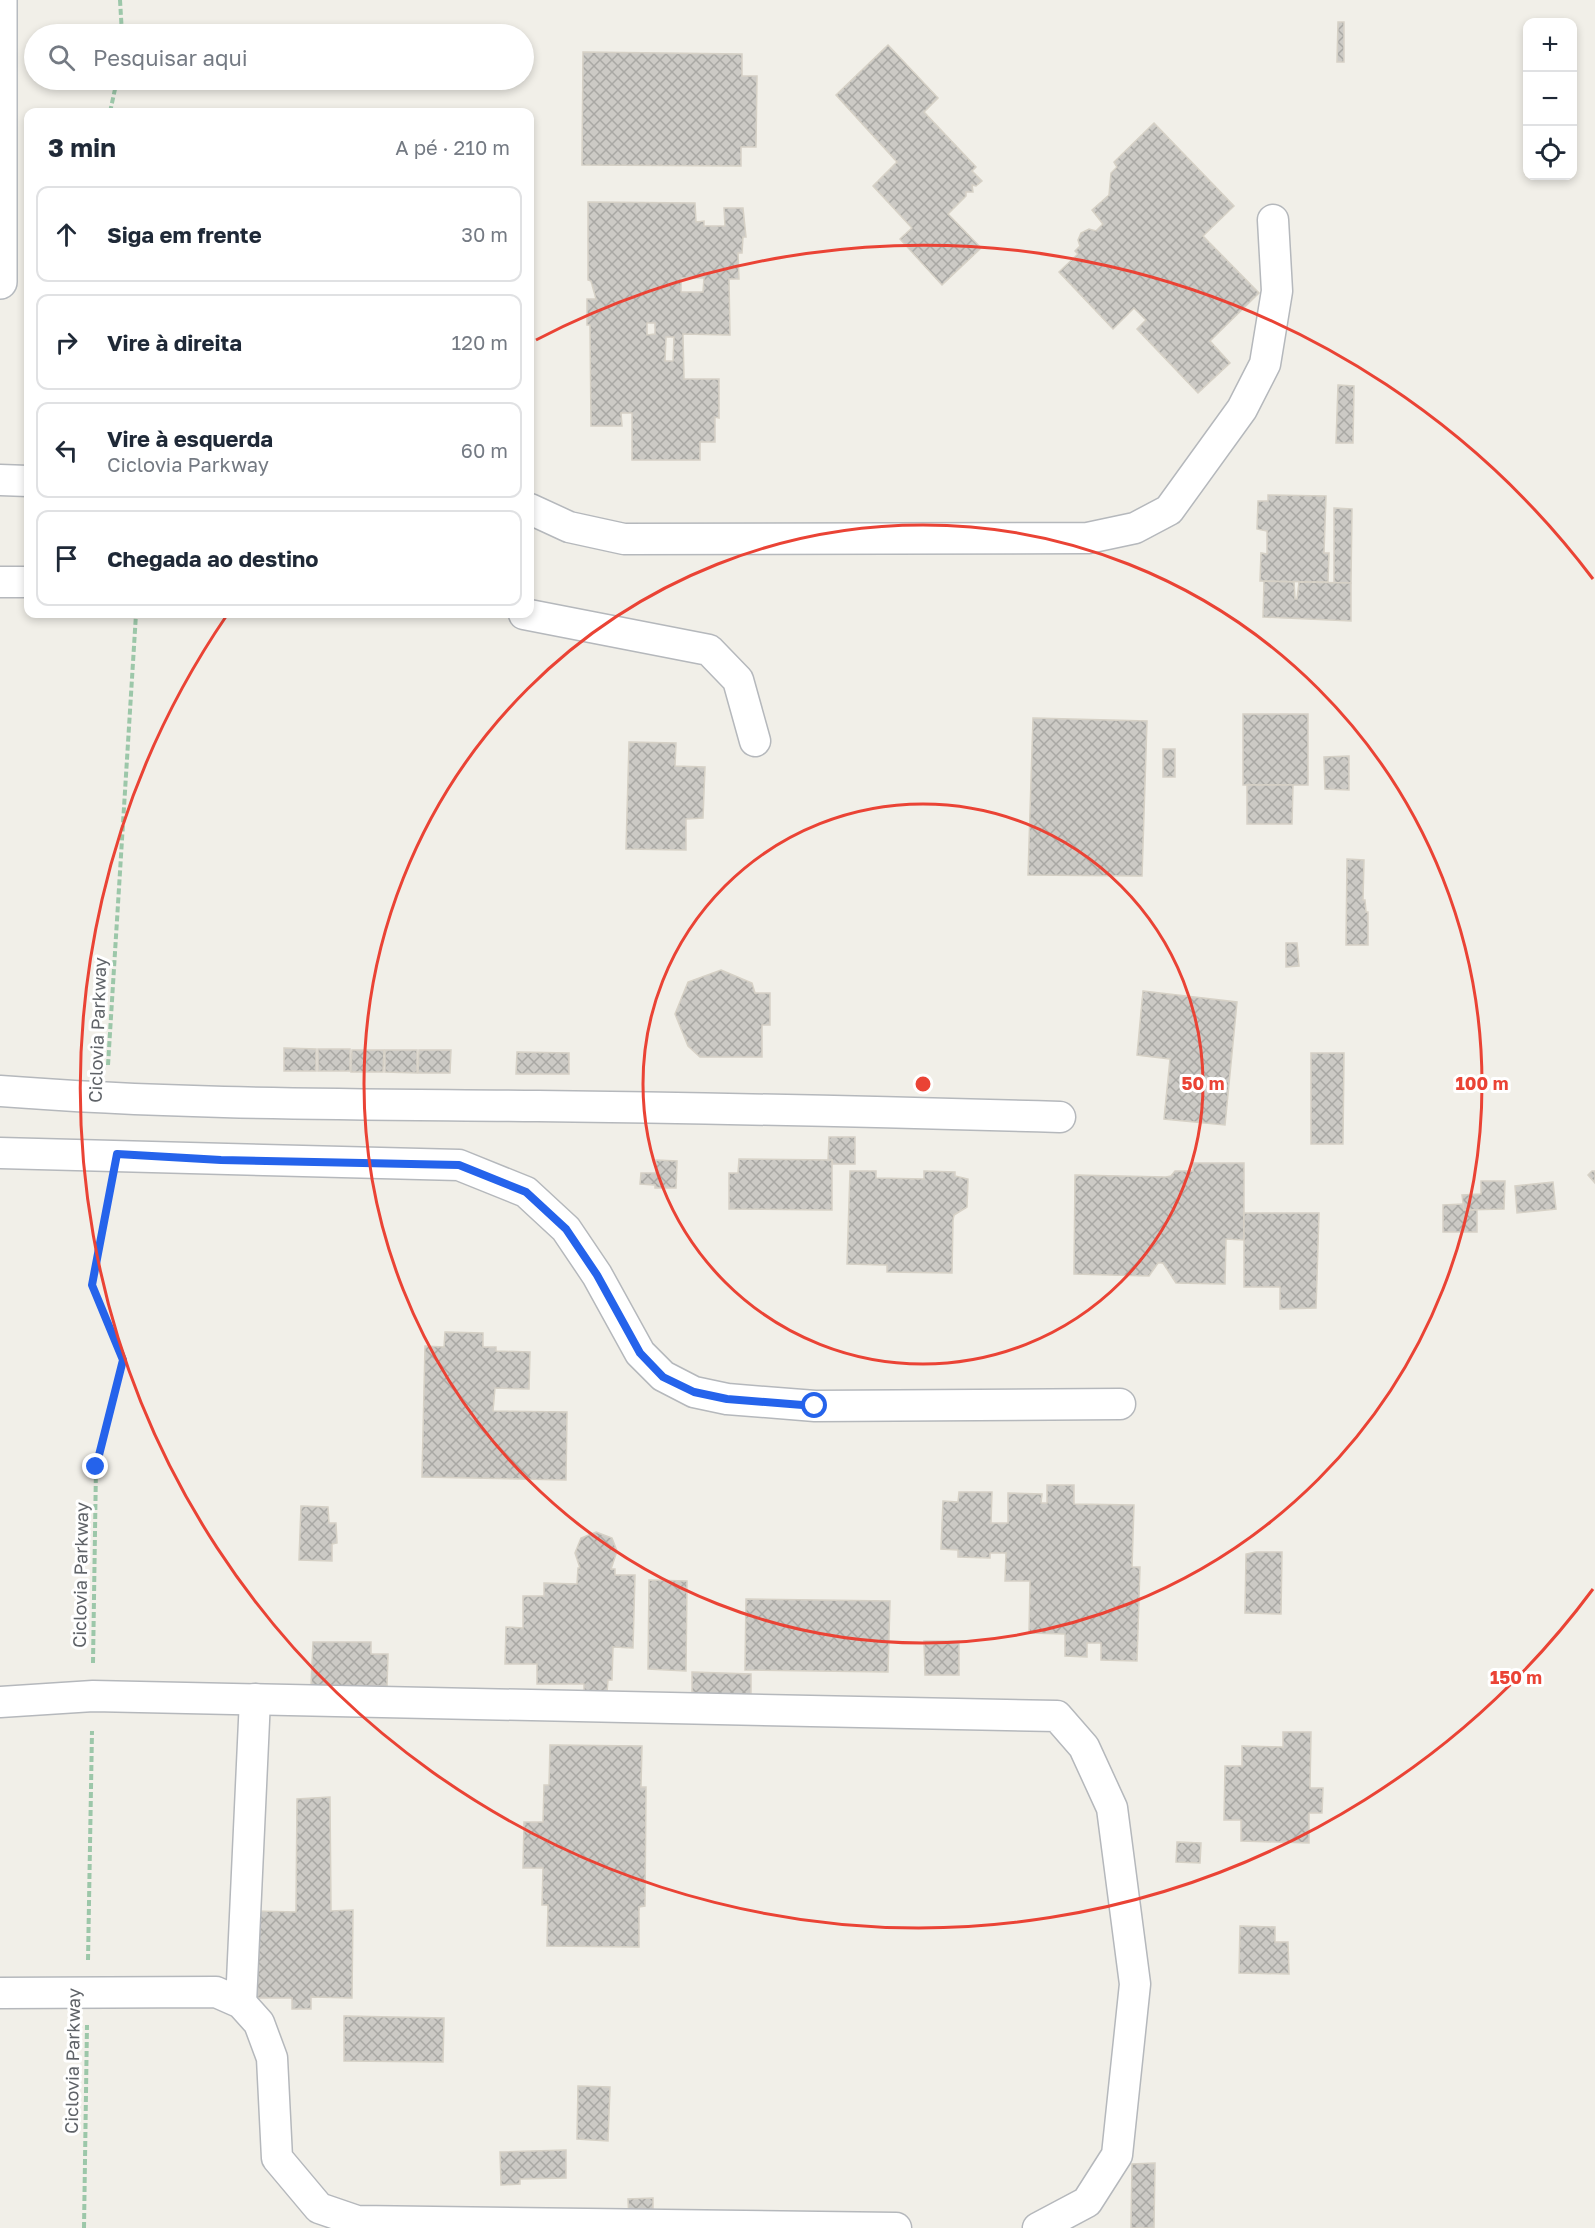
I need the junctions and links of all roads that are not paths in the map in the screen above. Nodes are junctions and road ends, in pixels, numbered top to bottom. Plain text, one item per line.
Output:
1 (0, 0) edge
2 (1273, 220) dead end
3 (0, 282) edge
4 (0, 480) edge
5 (24, 481) edge
6 (534, 511) edge
7 (0, 582) edge
8 (24, 582) edge
9 (534, 616) edge
10 (755, 741) dead end
11 (0, 1090) edge
12 (1060, 1117) dead end
13 (0, 1153) edge
14 (1120, 1404) dead end
15 (255, 1699) junction
16 (0, 1702) edge
17 (0, 1993) edge
18 (241, 2003) junction
19 (896, 2228) edge
20 (1038, 2228) edge

1 - 3 street
2 - 6 street
4 - 5 street
7 - 8 street
9 - 10 street
11 - 12 street
13 - 14 street
15 - 16 street
15 - 18 street
15 - 20 street
17 - 18 street
18 - 19 street

